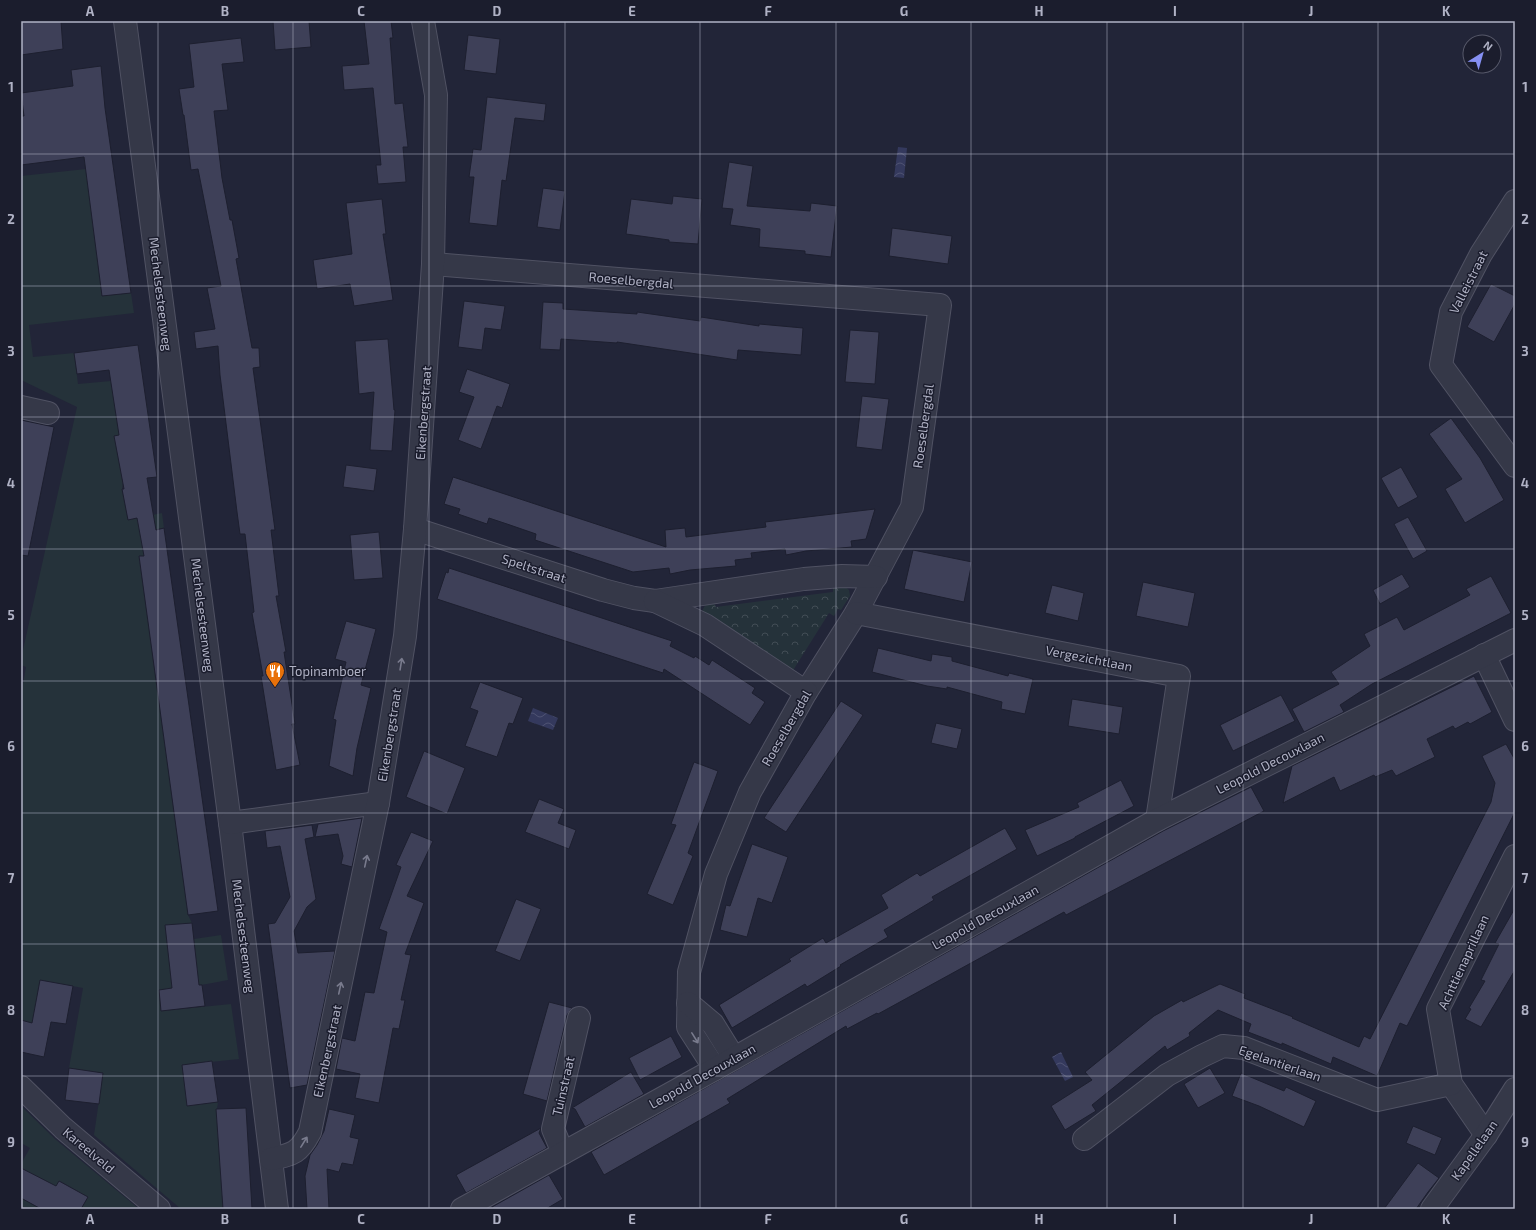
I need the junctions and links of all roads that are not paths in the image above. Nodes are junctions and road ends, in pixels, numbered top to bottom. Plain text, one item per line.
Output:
1 (125, 21) edge
2 (423, 21) edge
3 (1515, 201) edge
4 (433, 264) junction
5 (21, 407) edge
6 (48, 413) dead end
7 (1515, 466) edge
8 (415, 528) junction
9 (876, 577) junction
10 (655, 601) junction
11 (856, 612) junction
12 (1515, 640) edge
13 (1484, 655) junction
14 (806, 692) junction
15 (1515, 720) edge
16 (378, 803) junction
17 (1157, 820) junction
18 (230, 823) junction
19 (1515, 856) edge
20 (688, 1003) junction
21 (579, 1018) dead end
22 (734, 1058) junction
23 (715, 1069) junction
24 (1451, 1084) junction
25 (21, 1087) edge
26 (1515, 1089) edge
27 (1486, 1135) junction
28 (1084, 1139) dead end
29 (563, 1153) junction
30 (271, 1159) junction
31 (468, 1208) edge
32 (159, 1209) edge
33 (277, 1209) edge
34 (1432, 1209) edge

1 - 18 street, Mechelsesteenweg
2 - 4 street, Eikenbergstraat
3 - 7 street, Valleistraat
4 - 8 street, Eikenbergstraat
4 - 9 street, Roeselbergdal
5 - 6 street
8 - 10 street, Speltstraat
16 -> 8 street, Eikenbergstraat
9 - 10 street, Speltstraat
9 - 11 street, Roeselbergdal
10 - 14 street, Speltstraat
11 - 14 street, Roeselbergdal
11 - 17 street, Vergezichtlaan
12 - 13 street, Leopold Decouxlaan
13 - 15 street
13 - 17 street, Leopold Decouxlaan
14 - 20 street, Roeselbergdal
16 - 18 street
30 -> 16 street, Eikenbergstraat
17 - 22 street, Leopold Decouxlaan
18 - 30 street, Mechelsesteenweg
19 - 24 street, Achttienaprillaan
20 - 22 street
20 -> 23 street, Roeselbergdal
21 - 29 street, Tuinstraat
22 - 23 street, Leopold Decouxlaan
23 - 29 street, Leopold Decouxlaan
24 - 27 street, Achttienaprillaan
24 - 28 street, Egelantierlaan
25 - 32 street, Kareelveld
26 - 27 street, Kapellelaan
27 - 34 street, Kapellelaan
29 - 31 street, Leopold Decouxlaan
30 - 33 street, Mechelsesteenweg

